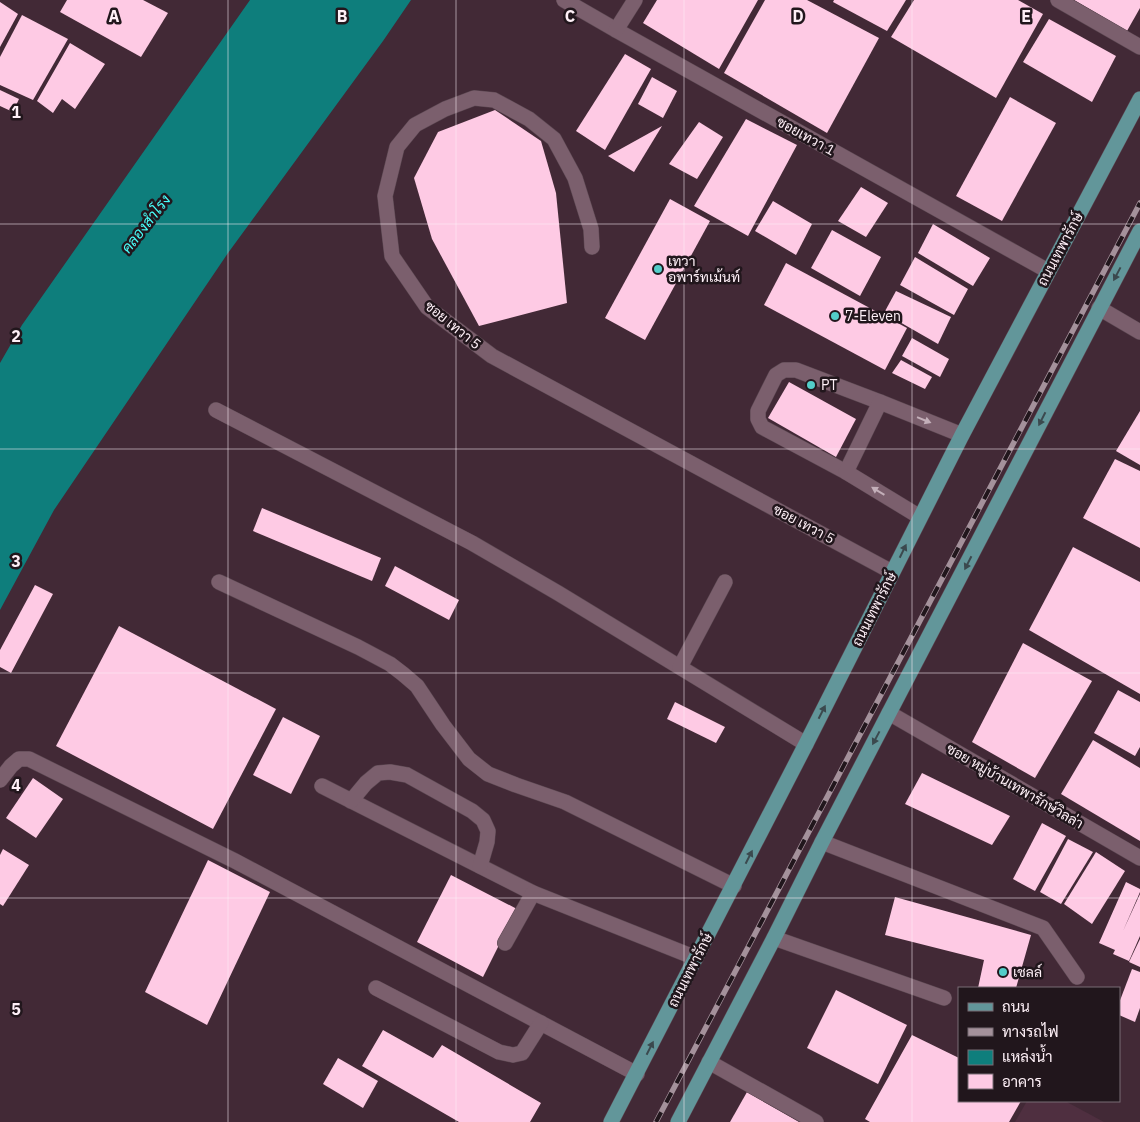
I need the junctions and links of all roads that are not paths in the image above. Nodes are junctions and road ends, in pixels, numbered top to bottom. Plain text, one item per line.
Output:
1 (564, 0) edge
2 (635, 0) edge
3 (1058, 0) edge
4 (616, 30) junction
5 (1140, 47) edge
6 (1140, 98) edge
7 (1140, 231) edge
8 (592, 247) dead end
9 (1048, 270) junction
10 (1100, 308) junction
11 (1140, 332) edge
12 (880, 402) junction
13 (216, 410) dead end
14 (962, 435) junction
15 (846, 472) junction
16 (920, 516) junction
17 (892, 572) junction
18 (219, 582) dead end
19 (725, 582) dead end
20 (680, 667) junction
21 (890, 714) junction
22 (806, 744) junction
23 (0, 780) edge
24 (322, 786) dead end
25 (351, 801) junction
26 (822, 842) junction
27 (1140, 858) edge
28 (480, 866) junction
29 (734, 886) junction
30 (533, 893) junction
31 (774, 938) junction
32 (505, 943) dead end
33 (696, 958) junction
34 (1077, 977) dead end
35 (376, 988) dead end
36 (944, 998) dead end
37 (541, 1024) junction
38 (709, 1062) junction
39 (637, 1074) junction
40 (611, 1122) edge
41 (678, 1122) edge
42 (816, 1122) edge

1 - 4 street, ซอยเทวา 1
2 - 4 street
3 - 5 street
4 - 9 street, ซอยเทวา 1
6 - 9 main road, ถนนเทพารักษ์
7 -> 10 main road
8 - 17 street, ซอย เทวา 5
9 - 14 main road, ถนนเทพารักษ์
10 - 11 street
10 -> 21 main road
12 -> 14 street
12 - 15 street
12 - 15 street
13 - 20 street
14 - 16 main road, ถนนเทพารักษ์
16 -> 15 street
17 -> 16 main road, ถนนเทพารักษ์
22 -> 17 main road, ถนนเทพารักษ์
18 - 29 street
19 - 20 street
20 - 22 street
21 -> 26 main road
21 - 27 street, ซอย หมู่บ้านเทพารักษ์วิลล่า
29 -> 22 main road, ถนนเทพารักษ์
23 - 37 street
24 - 25 street
25 - 28 street
25 - 28 street
26 - 31 main road
26 - 34 street
28 - 30 street
29 - 33 main road, ถนนเทพารักษ์
30 - 32 street
30 - 33 street
31 - 36 street
31 - 38 main road
39 -> 33 main road, ถนนเทพารักษ์
35 - 37 street
37 - 39 street
38 - 41 main road
38 - 42 street
39 - 40 main road, ถนนเทพารักษ์

